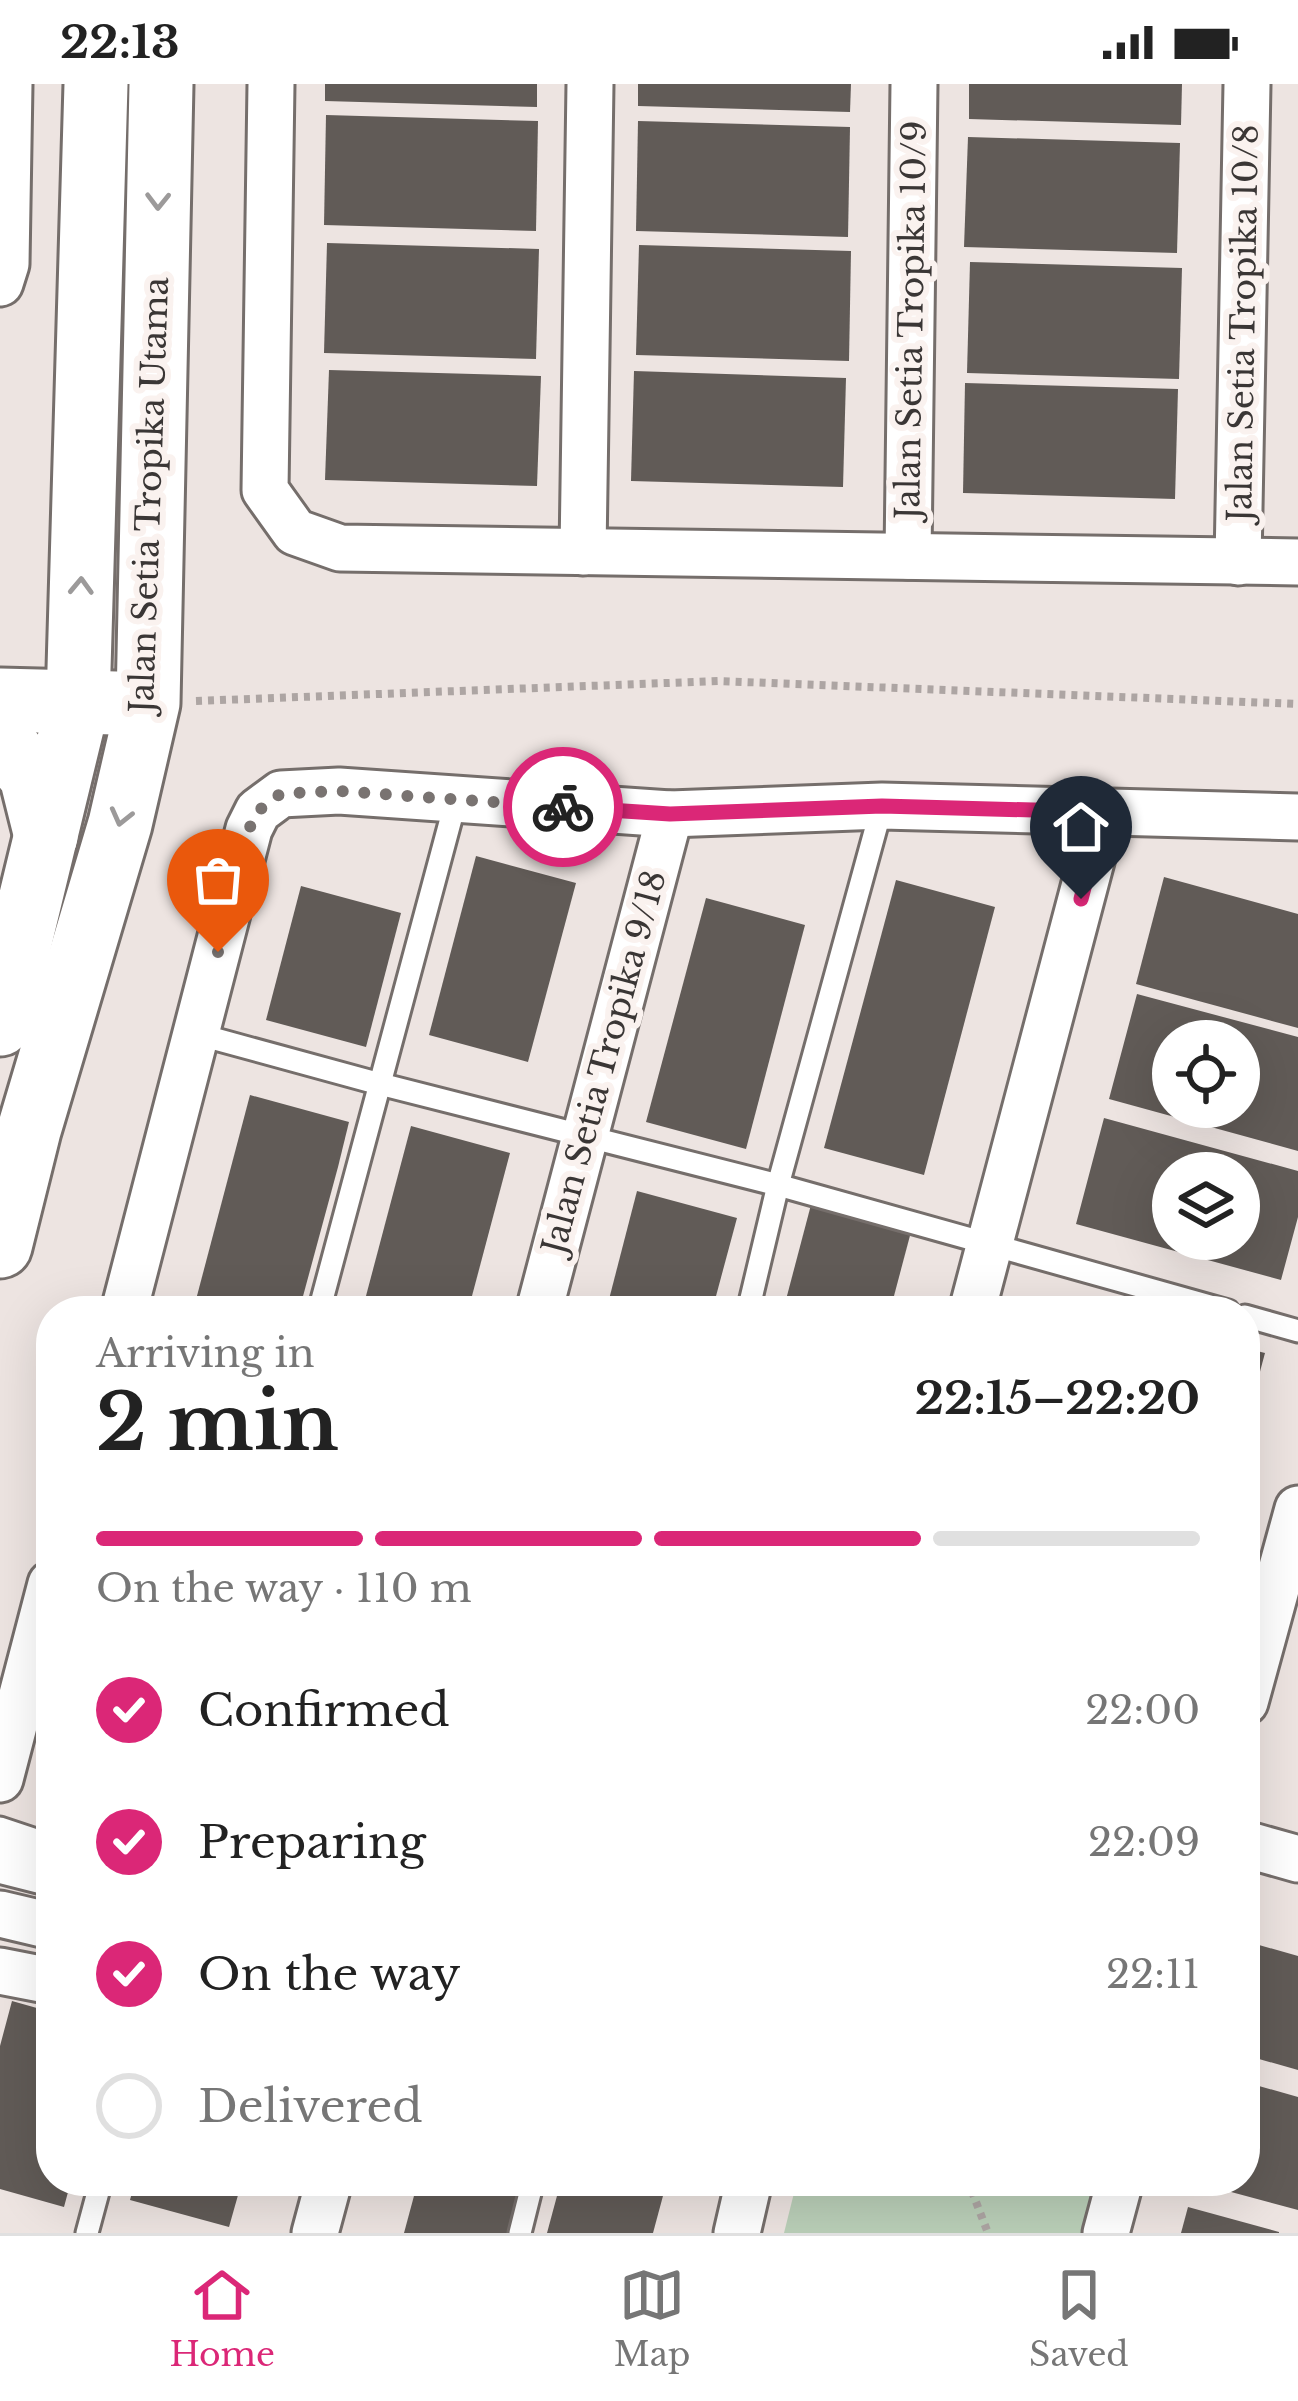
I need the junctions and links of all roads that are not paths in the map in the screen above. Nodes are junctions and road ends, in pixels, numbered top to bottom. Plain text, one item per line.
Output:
1 (9, 84) edge
2 (96, 84) edge
3 (160, 84) edge
4 (271, 84) edge
5 (590, 84) edge
6 (914, 84) edge
7 (1247, 84) edge
8 (3, 273) edge
9 (583, 552) junction
10 (908, 556) junction
11 (1238, 562) junction
12 (1298, 562) edge
13 (0, 700) edge
14 (78, 703) junction
15 (148, 703) junction
16 (0, 738) edge
17 (456, 800) junction
18 (882, 806) junction
19 (1104, 812) junction
20 (670, 814) junction
21 (1298, 817) edge
22 (46, 836) junction
23 (0, 1024) edge
24 (197, 1034) junction
25 (380, 1084) junction
26 (586, 1134) junction
27 (778, 1185) junction
28 (990, 1244) junction
29 (0, 1246) edge
30 (128, 1296) edge
31 (323, 1296) edge
32 (543, 1296) edge
33 (752, 1296) edge
34 (976, 1296) edge
35 (1175, 1296) edge
36 (1260, 1320) edge
37 (1298, 1331) edge
38 (1298, 1510) edge
39 (36, 1641) edge
40 (1260, 1648) edge
41 (0, 1779) edge
42 (0, 1828) edge
43 (36, 1840) edge
44 (1260, 1848) edge
45 (1298, 1859) edge
46 (0, 1860) edge
47 (36, 1869) edge
48 (0, 1914) edge
49 (36, 1922) edge
50 (0, 1971) edge
51 (36, 1978) edge
52 (96, 2196) edge
53 (325, 2196) edge
54 (529, 2196) edge
55 (745, 2196) edge
56 (1116, 2196) edge
57 (87, 2233) edge
58 (315, 2233) edge
59 (520, 2233) edge
60 (737, 2233) edge
61 (1106, 2233) edge

1 - 8 street
14 -> 2 main road, Jalan Setia Tropika Utama
3 -> 15 main road, Jalan Setia Tropika Utama
4 - 9 street
5 - 9 street
6 - 10 street, Jalan Setia Tropika 10/9
7 - 11 street, Jalan Setia Tropika 10/8
9 - 10 street
10 - 11 street
11 - 12 street
13 - 14 main road
14 - 15 main road
14 - 22 main road, Jalan Setia Tropika Utama
15 -> 29 main road, Jalan Setia Tropika Utama
16 - 22 main road
17 - 20 street
17 - 24 street
17 - 25 lane
18 - 19 street
18 - 20 street
18 - 27 lane
19 - 21 street
19 - 28 street
20 - 26 street, Jalan Setia Tropika 9/18
22 - 23 main road, Jalan Setia Tropika Utama
24 - 25 lane
24 - 30 street
25 - 26 lane
25 - 31 lane
26 - 27 lane
26 - 32 street, Jalan Setia Tropika 9/18
27 - 28 lane
27 - 33 lane
28 - 34 street
28 - 35 lane
36 - 37 lane
38 - 40 street
39 - 41 street
42 - 43 lane
44 - 45 street
46 - 47 street
48 - 49 street
50 - 51 street
52 - 57 lane
53 - 58 street
54 - 59 lane
55 - 60 street
56 - 61 street

